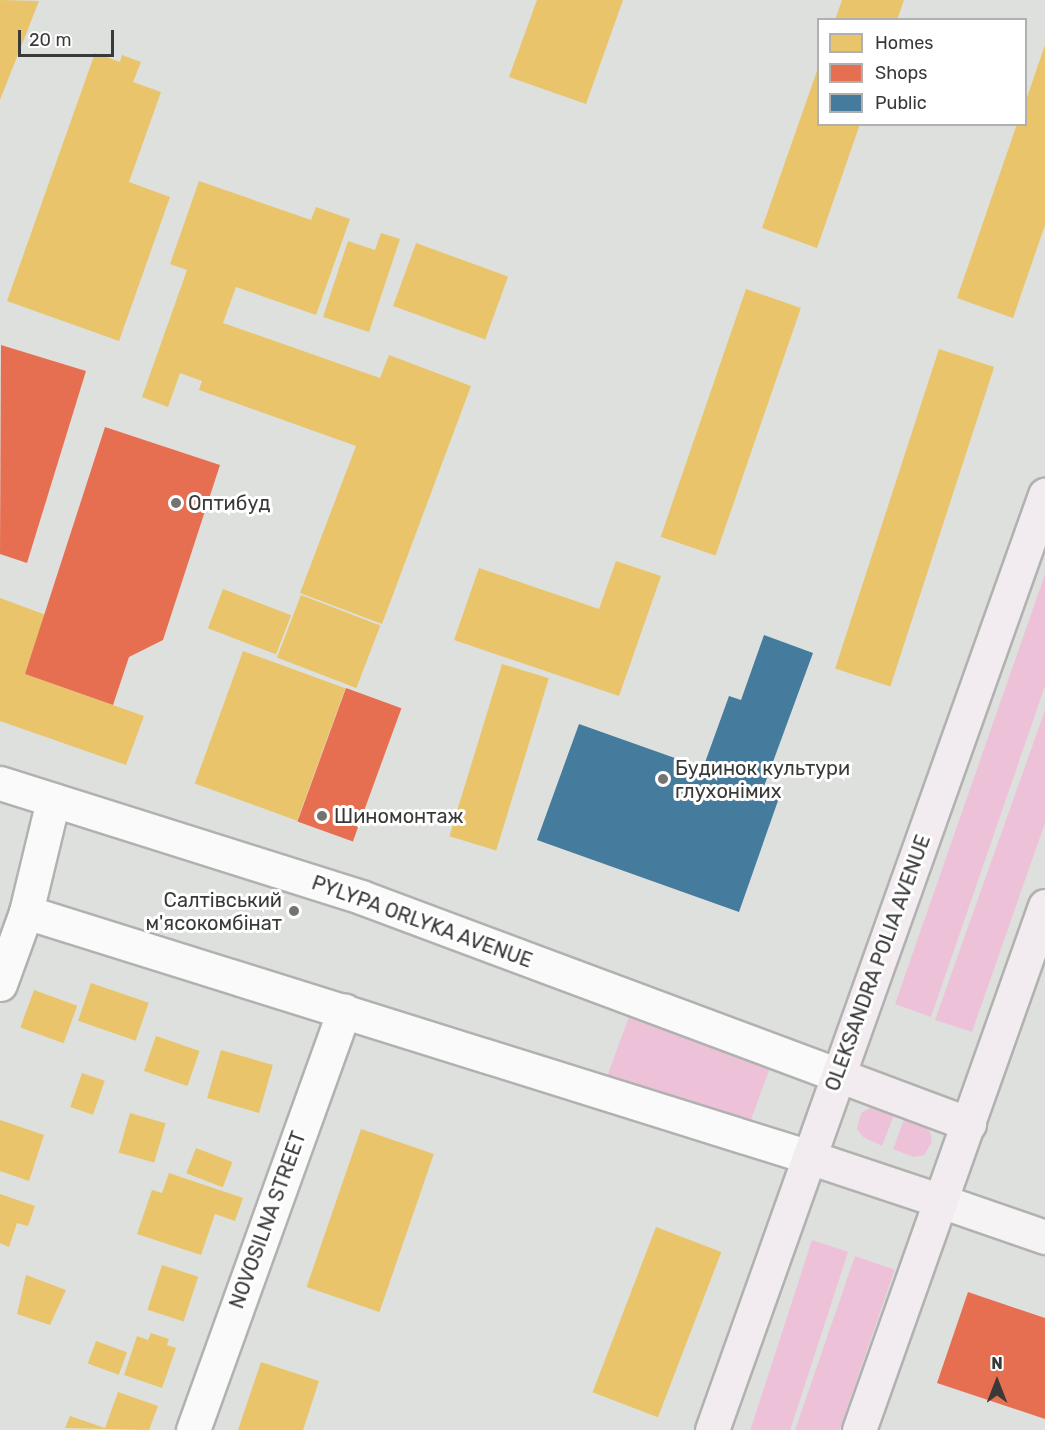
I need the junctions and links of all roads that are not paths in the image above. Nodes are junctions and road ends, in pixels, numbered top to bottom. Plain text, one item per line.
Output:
1 (1045, 495) edge
2 (0, 783) edge
3 (53, 800) junction
4 (1045, 906) edge
5 (26, 912) junction
6 (0, 984) edge
7 (344, 1010) junction
8 (838, 1076) junction
9 (969, 1124) junction
10 (809, 1157) junction
11 (941, 1201) junction
12 (1045, 1237) edge
13 (193, 1430) edge
14 (712, 1430) edge
15 (859, 1430) edge

1 - 8 main road, OLEKSANDRA POLIA AVENUE
2 - 3 street, PYLYPA ORLYKA AVENUE
3 - 5 street
3 - 8 street, PYLYPA ORLYKA AVENUE
4 - 9 main road
5 - 6 street
5 - 7 street
7 - 10 street
7 - 13 street, NOVOSILNA STREET
8 - 9 main road
8 - 10 main road, OLEKSANDRA POLIA AVENUE
9 - 11 main road
10 - 11 main road
10 - 14 main road, OLEKSANDRA POLIA AVENUE
11 - 12 main road
11 - 15 main road

